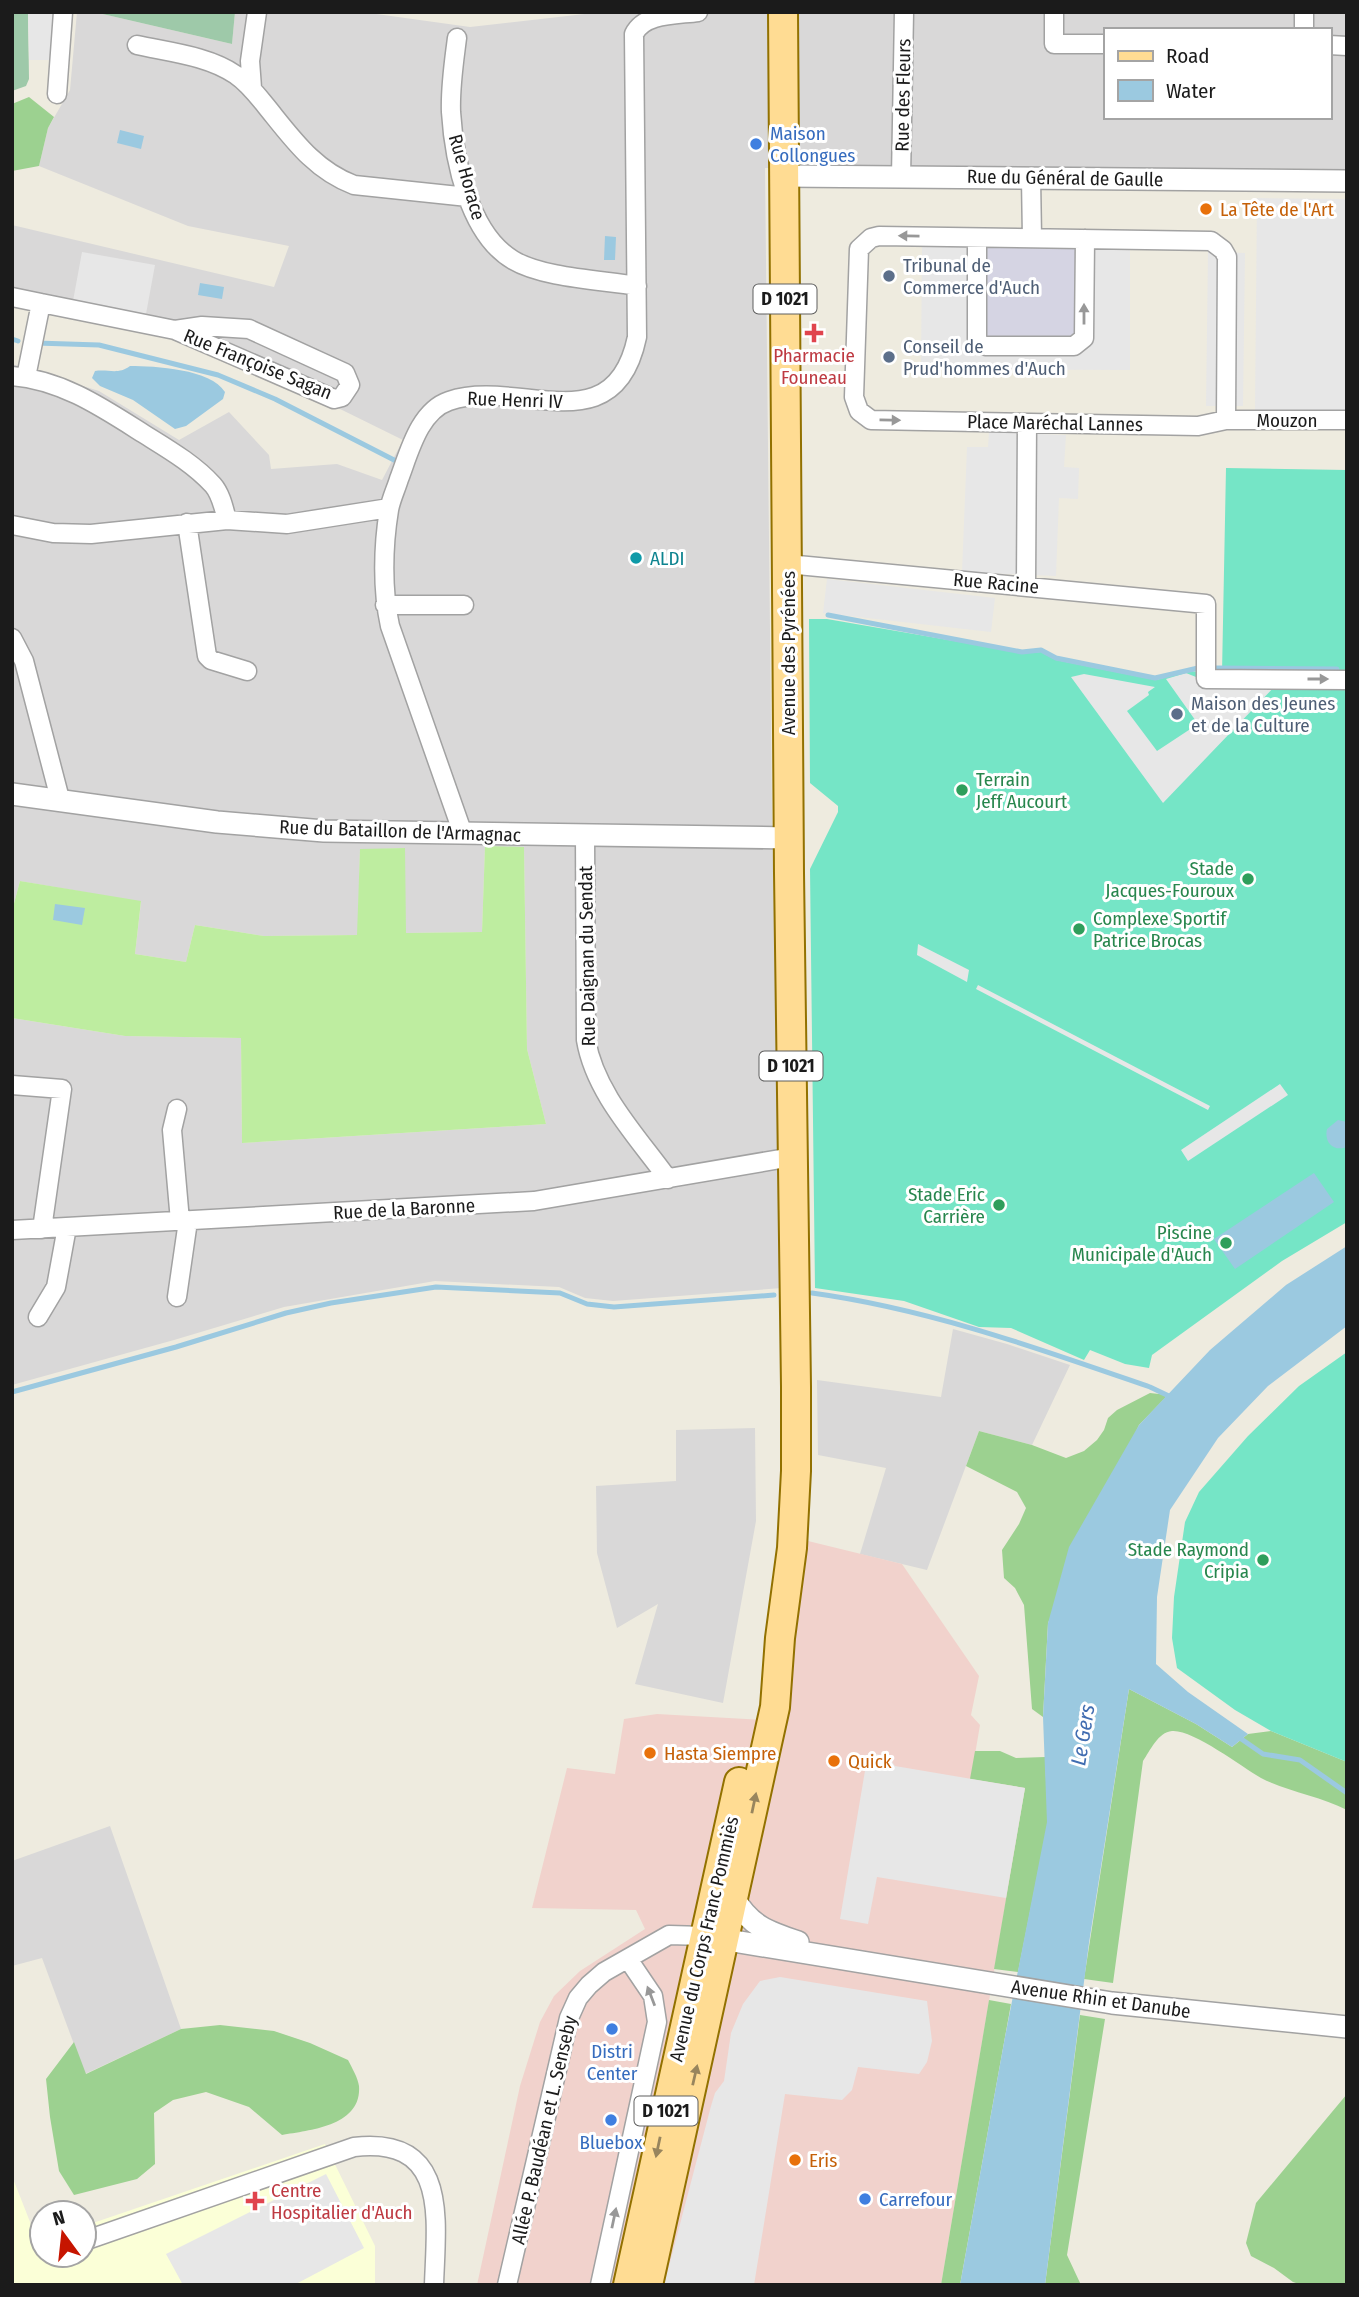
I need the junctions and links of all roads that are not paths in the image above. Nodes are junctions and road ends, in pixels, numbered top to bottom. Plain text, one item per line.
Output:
1 (63, 12) edge
2 (257, 12) edge
3 (698, 12) edge
4 (783, 12) edge
5 (904, 12) edge
6 (1054, 12) edge
7 (457, 38) dead end
8 (1104, 44) edge
9 (137, 45) dead end
10 (251, 88) junction
11 (57, 94) dead end
12 (784, 176) junction
13 (901, 177) junction
14 (1031, 178) junction
15 (1347, 181) edge
16 (468, 197) junction
17 (977, 238) junction
18 (1032, 238) junction
19 (1084, 239) junction
20 (637, 286) junction
21 (12, 297) edge
22 (41, 303) junction
23 (175, 330) junction
24 (19, 377) edge
25 (1227, 420) junction
26 (1347, 420) edge
27 (1027, 423) junction
28 (389, 508) junction
29 (227, 520) junction
30 (187, 523) junction
31 (12, 525) edge
32 (787, 564) junction
33 (1026, 585) junction
34 (385, 605) junction
35 (464, 605) dead end
36 (12, 638) edge
37 (247, 671) dead end
38 (1347, 680) edge
39 (12, 794) edge
40 (60, 799) junction
41 (463, 834) junction
42 (585, 835) junction
43 (789, 838) junction
44 (12, 1085) edge
45 (177, 1109) dead end
46 (792, 1157) junction
47 (668, 1179) junction
48 (184, 1221) junction
49 (67, 1227) junction
50 (42, 1228) junction
51 (12, 1230) edge
52 (794, 1293) joint
53 (177, 1297) dead end
54 (38, 1317) dead end
55 (780, 1638) junction
56 (734, 1898) junction
57 (714, 1938) junction
58 (628, 1959) junction
59 (856, 1961) junction
60 (1347, 2027) edge
61 (98, 2236) edge
62 (434, 2285) edge
63 (507, 2285) edge
64 (600, 2285) edge
65 (628, 2285) edge
66 (648, 2285) edge

1 - 11 street
2 - 10 street
3 - 20 street, Rue Henri IV
4 - 12 main road, Avenue des Pyrénées / D 1021
5 - 13 street, Rue des Fleurs
6 - 8 street
7 - 16 street, Rue Horace
9 - 10 street
10 - 16 street
12 - 13 street, Rue du Général de Gaulle
12 - 32 main road, Avenue des Pyrénées / D 1021
13 - 14 street, Rue du Général de Gaulle
14 - 15 street, Rue du Général de Gaulle
14 - 18 street
16 - 20 street, Rue Horace
17 - 18 street, Place Maréchal Lannes
17 -> 19 street
17 -> 27 street, Place Maréchal Lannes
18 - 19 street, Place Maréchal Lannes
19 - 25 street, Place Maréchal Lannes
20 - 28 street, Rue Henri IV
21 - 22 street, Rue Françoise Sagan
22 - 23 street, Rue Françoise Sagan
22 - 24 street
23 - 23 street, Rue Françoise Sagan
24 - 29 street
25 - 26 street, Mouzon
25 - 27 street, Place Maréchal Lannes
27 - 33 street
28 - 29 street
28 - 34 street, Rue Henri IV
29 - 30 street
30 - 31 street
30 - 37 street
32 - 33 street, Rue Racine
32 - 43 main road, Avenue des Pyrénées / D 1021
33 -> 38 street, Rue Racine
34 - 35 street
34 - 41 street, Rue Henri IV
36 - 40 street
39 - 40 street, Rue du Bataillon de l'Armagnac
40 - 41 street, Rue du Bataillon de l'Armagnac
41 - 42 street, Rue du Bataillon de l'Armagnac
42 - 43 street, Rue du Bataillon de l'Armagnac
42 - 47 street, Rue Daignan du Sendat
43 - 46 main road, Avenue des Pyrénées / D 1021
44 - 50 street
45 - 48 street
46 - 47 street, Rue de la Baronne
46 - 52 main road, Avenue des Pyrénées / D 1021
47 - 48 street, Rue de la Baronne
48 - 49 street, Rue de la Baronne
48 - 53 street
49 - 50 street, Rue de la Baronne
49 - 54 street
50 - 51 street, Rue de la Baronne
52 - 55 main road, Avenue du Corps Franc Pommiès / D 1021
56 -> 55 main road, Avenue du Corps Franc Pommiès / D 1021
55 - 57 main road, Avenue du Corps Franc Pommiès / D 1021
56 - 57 main road, Avenue du Corps Franc Pommiès / D 1021
56 - 59 street, Avenue Rhin et Danube
57 - 58 street, Allée P. Baudéan et L. Senseby
57 - 59 street, Avenue Rhin et Danube
57 -> 65 main road, Avenue du Corps Franc Pommiès / D 1021
66 -> 57 main road, Avenue du Corps Franc Pommiès / D 1021
58 - 63 street, Allée P. Baudéan et L. Senseby
64 -> 58 street
59 - 60 street, Avenue Rhin et Danube
61 - 62 street

